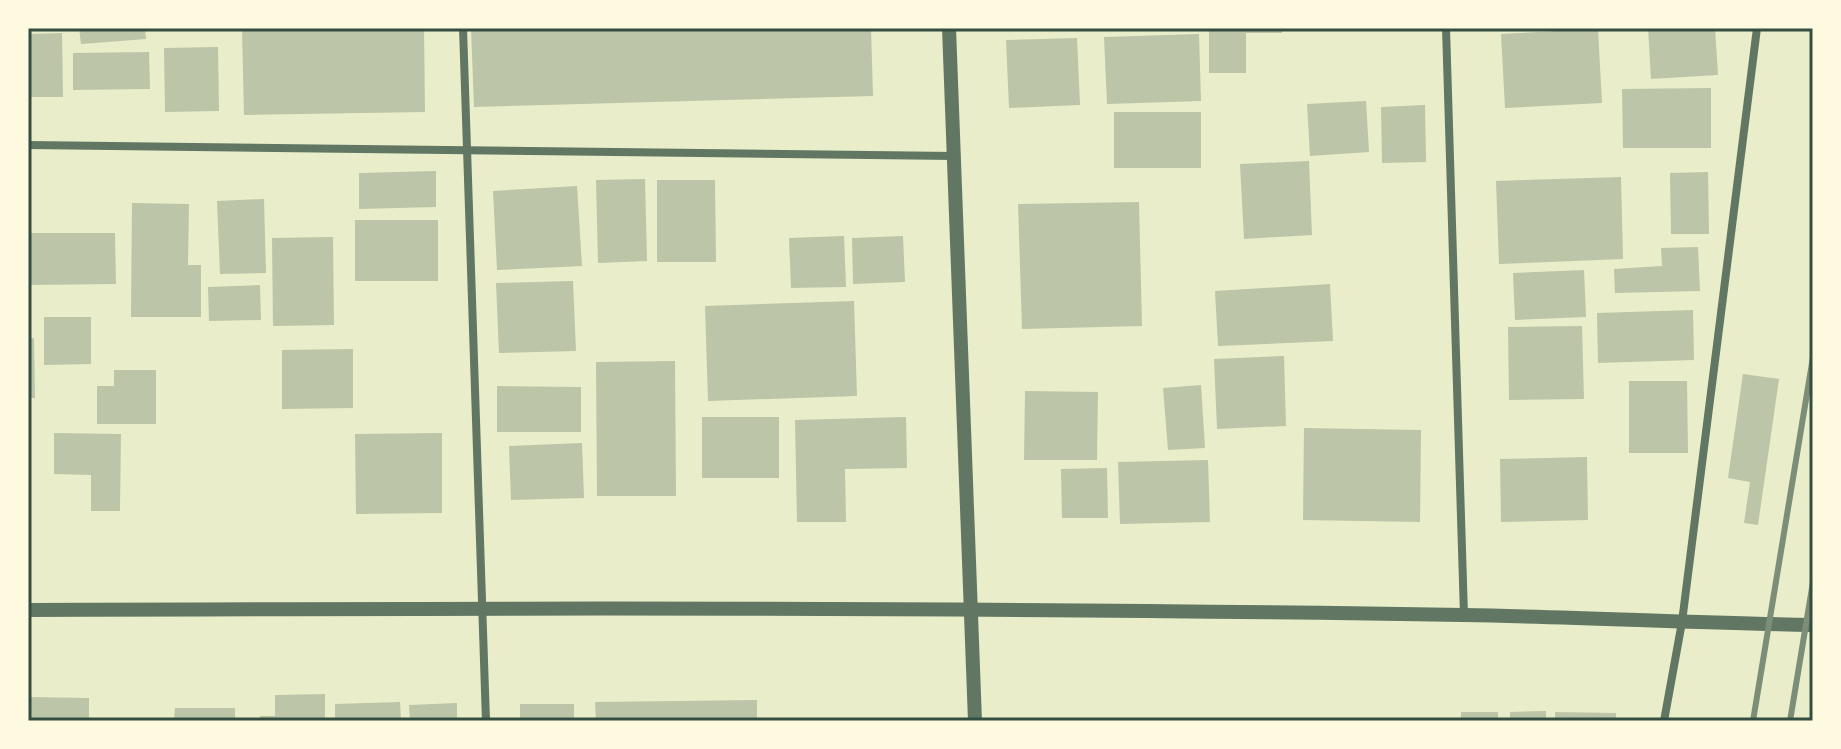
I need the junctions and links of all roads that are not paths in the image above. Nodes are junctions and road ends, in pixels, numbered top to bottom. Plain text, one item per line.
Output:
1 (463, 28) edge
2 (949, 28) edge
3 (1446, 28) edge
4 (1757, 28) edge
5 (28, 145) edge
6 (466, 150) junction
7 (954, 156) junction
8 (481, 608) junction
9 (28, 610) edge
10 (973, 612) junction
11 (1464, 615) junction
12 (1682, 622) junction
13 (1813, 625) edge
14 (486, 721) edge
15 (975, 721) edge
16 (1664, 721) edge

1 - 6 street
2 - 7 street
3 - 11 street
4 - 12 street
5 - 6 street
6 - 7 street
6 - 8 street
7 - 10 street
8 - 9 street
8 - 10 street
8 - 14 street
10 - 11 street
10 - 15 street
11 - 12 street
12 - 13 street
12 - 16 street

